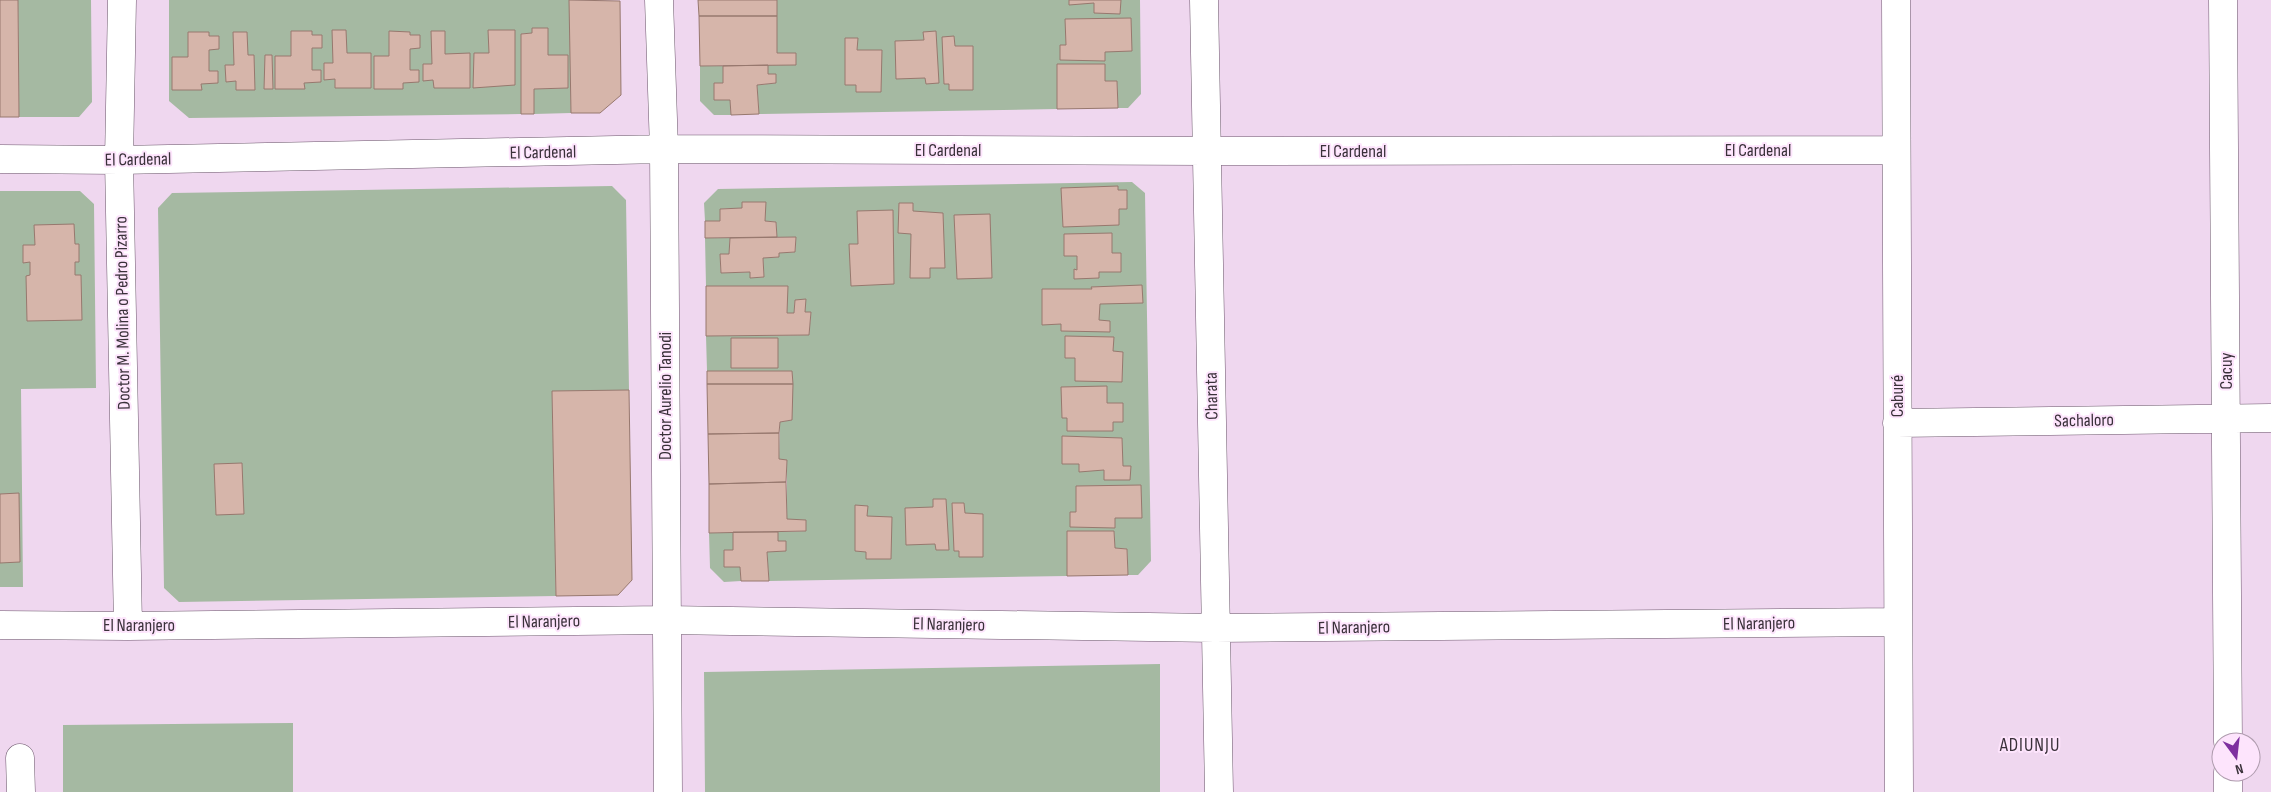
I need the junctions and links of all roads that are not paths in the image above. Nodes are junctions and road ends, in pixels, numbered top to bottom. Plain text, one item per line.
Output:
1 (122, 0) edge
2 (659, 0) edge
3 (1204, 0) edge
4 (1896, 0) edge
5 (2223, 0) edge
6 (664, 150) junction
7 (1896, 150) junction
8 (1206, 151) junction
9 (0, 159) edge
10 (119, 160) junction
11 (2271, 418) edge
12 (2226, 419) junction
13 (1897, 423) junction
14 (666, 620) junction
15 (1898, 622) junction
16 (0, 625) edge
17 (128, 626) junction
18 (1215, 628) junction
19 (2228, 732) edge
20 (20, 758) dead end
21 (21, 792) edge
22 (668, 792) edge
23 (1219, 792) edge
24 (1899, 792) edge

1 - 10 street, Doctor M. Molina o Pedro Pizarro
2 - 6 street, Doctor Aurelio Tanodi
3 - 8 street, Charata
4 - 7 street, Caburé
5 - 12 street, Cacuy
6 - 8 street, El Cardenal
6 - 10 street, El Cardenal
6 - 14 street, Doctor Aurelio Tanodi
7 - 8 street, El Cardenal
7 - 13 street, Caburé
8 - 18 street, Charata
9 - 10 street, El Cardenal
10 - 17 street, Doctor M. Molina o Pedro Pizarro
11 - 12 street, Sachaloro
12 - 13 street, Sachaloro
12 - 19 street, Cacuy
13 - 15 street, Caburé
14 - 17 street, El Naranjero
14 - 18 street, El Naranjero
14 - 22 street, Doctor Aurelio Tanodi
15 - 18 street, El Naranjero
15 - 24 street, Caburé
16 - 17 street, El Naranjero
18 - 23 street, Charata
20 - 21 street

